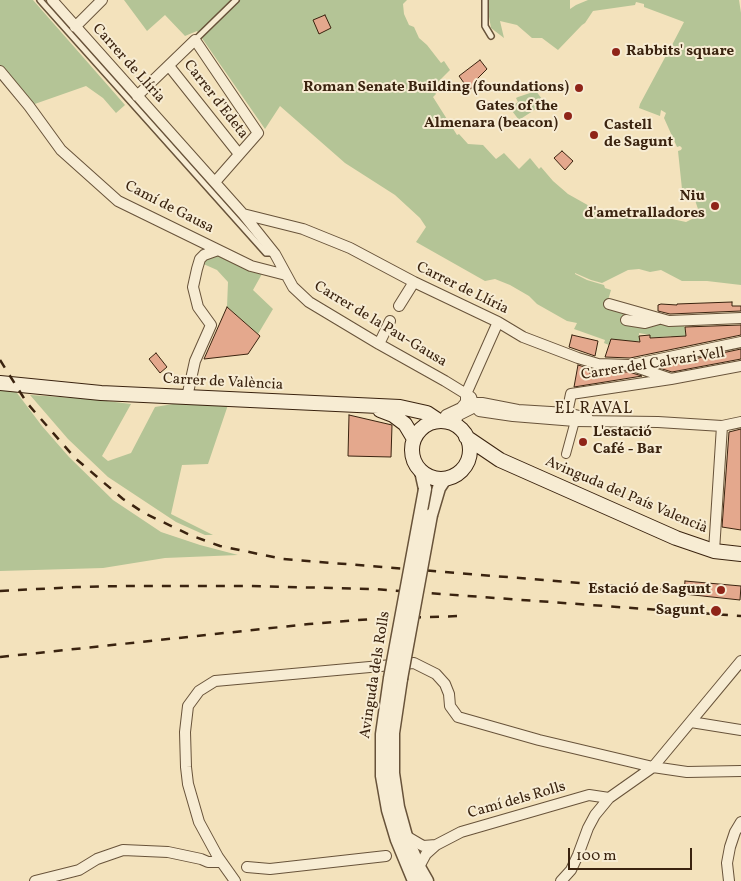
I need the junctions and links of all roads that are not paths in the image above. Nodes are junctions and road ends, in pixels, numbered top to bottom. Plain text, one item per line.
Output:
1 (40, 0) edge
2 (52, 0) edge
3 (102, 0) edge
4 (236, 0) edge
5 (485, 0) edge
6 (75, 27) junction
7 (491, 36) dead end
8 (195, 40) junction
9 (169, 66) junction
10 (0, 71) edge
11 (137, 96) junction
12 (238, 154) junction
13 (215, 182) junction
14 (243, 214) junction
15 (218, 250) junction
16 (275, 254) junction
17 (286, 275) junction
18 (414, 282) junction
19 (609, 304) dead end
20 (398, 306) dead end
21 (741, 318) edge
22 (660, 319) junction
23 (626, 320) dead end
24 (390, 321) dead end
25 (498, 322) junction
26 (741, 342) edge
27 (379, 344) junction
28 (630, 365) junction
29 (741, 366) edge
30 (671, 379) junction
31 (0, 383) edge
32 (466, 394) junction
33 (187, 397) junction
34 (476, 405) junction
35 (372, 407) junction
36 (567, 413) junction
37 (441, 421) junction
38 (575, 421) junction
39 (589, 421) junction
40 (741, 422) edge
41 (456, 426) junction
42 (722, 426) junction
43 (466, 436) junction
44 (414, 439) junction
45 (566, 454) dead end
46 (500, 460) junction
47 (464, 467) junction
48 (421, 471) junction
49 (442, 483) junction
50 (714, 551) junction
51 (741, 554) edge
52 (741, 661) edge
53 (692, 722) junction
54 (741, 730) edge
55 (653, 766) junction
56 (741, 771) edge
57 (609, 798) junction
58 (741, 822) edge
59 (402, 838) junction
60 (436, 845) junction
61 (212, 847) junction
62 (386, 856) dead end
63 (201, 859) junction
64 (221, 862) junction
65 (247, 867) dead end
66 (419, 867) junction
67 (34, 881) edge
68 (235, 881) edge
69 (414, 881) edge
70 (427, 881) edge
71 (561, 881) edge
72 (729, 881) edge

1 - 16 lane
2 - 6 street, Carrer de Llíria
3 - 6 street
4 - 8 lane
5 - 7 lane
6 - 11 street, Carrer de Llíria
8 - 9 street
8 - 12 street
9 - 11 street
9 - 12 street, Carrer d'Edeta
10 - 15 street, Camí de Gausa
11 - 13 street, Carrer de Llíria
12 - 13 street
13 - 14 street, Carrer de Llíria
14 - 16 street, Carrer de Llíria
14 - 18 street, Carrer de Llíria
15 - 17 street, Camí de Gausa
15 - 33 street
16 - 17 street, Carrer de la Pau-Gausa
17 - 27 street, Carrer de la Pau-Gausa
18 - 20 street
18 - 25 street, Carrer de Llíria
19 - 22 street
21 - 22 street
22 - 23 street
24 - 27 street
25 - 28 street, Carrer de Llíria
25 - 32 street
26 - 28 street
27 - 32 street, Carrer de la Pau-Gausa
28 - 30 street, Carrer de Llíria
29 - 30 street, Carrer del Calvari Vell
30 - 36 street, Carrer del Calvari Vell
31 - 33 main road, Carrer de València
32 - 34 street
32 - 37 street
33 - 35 main road, Carrer de València
34 - 36 street
34 - 38 street
34 - 41 street
35 - 37 main road, Carrer de València
35 - 44 main road, Carrer de València
36 - 39 street
37 - 41 main road
37 - 44 main road
38 - 39 street
38 - 45 street
39 - 42 street
40 - 42 street
41 - 43 main road
42 - 50 street
43 - 46 main road, Avinguda del País Valencià
43 - 47 main road
44 - 48 main road
46 - 47 main road, Avinguda del País Valencià
46 - 50 main road, Avinguda del País Valencià
47 - 49 main road
48 - 49 main road
48 - 59 street, Avinguda dels Rolls, bridge
49 - 59 street, Avinguda dels Rolls, bridge
50 - 51 main road, Avinguda del País Valencià
52 - 53 street
53 - 54 street
53 - 55 street
55 - 56 street
55 - 57 street
55 - 61 street
57 - 60 street, Camí dels Rolls
57 - 71 street
58 - 72 street
59 - 60 street
59 - 66 street, Avinguda dels Rolls
59 - 69 street, Avinguda dels Rolls
60 - 66 street
61 - 63 street
61 - 64 street
62 - 65 street
63 - 64 street
63 - 67 street
64 - 68 street
66 - 70 street, Avinguda dels Rolls

